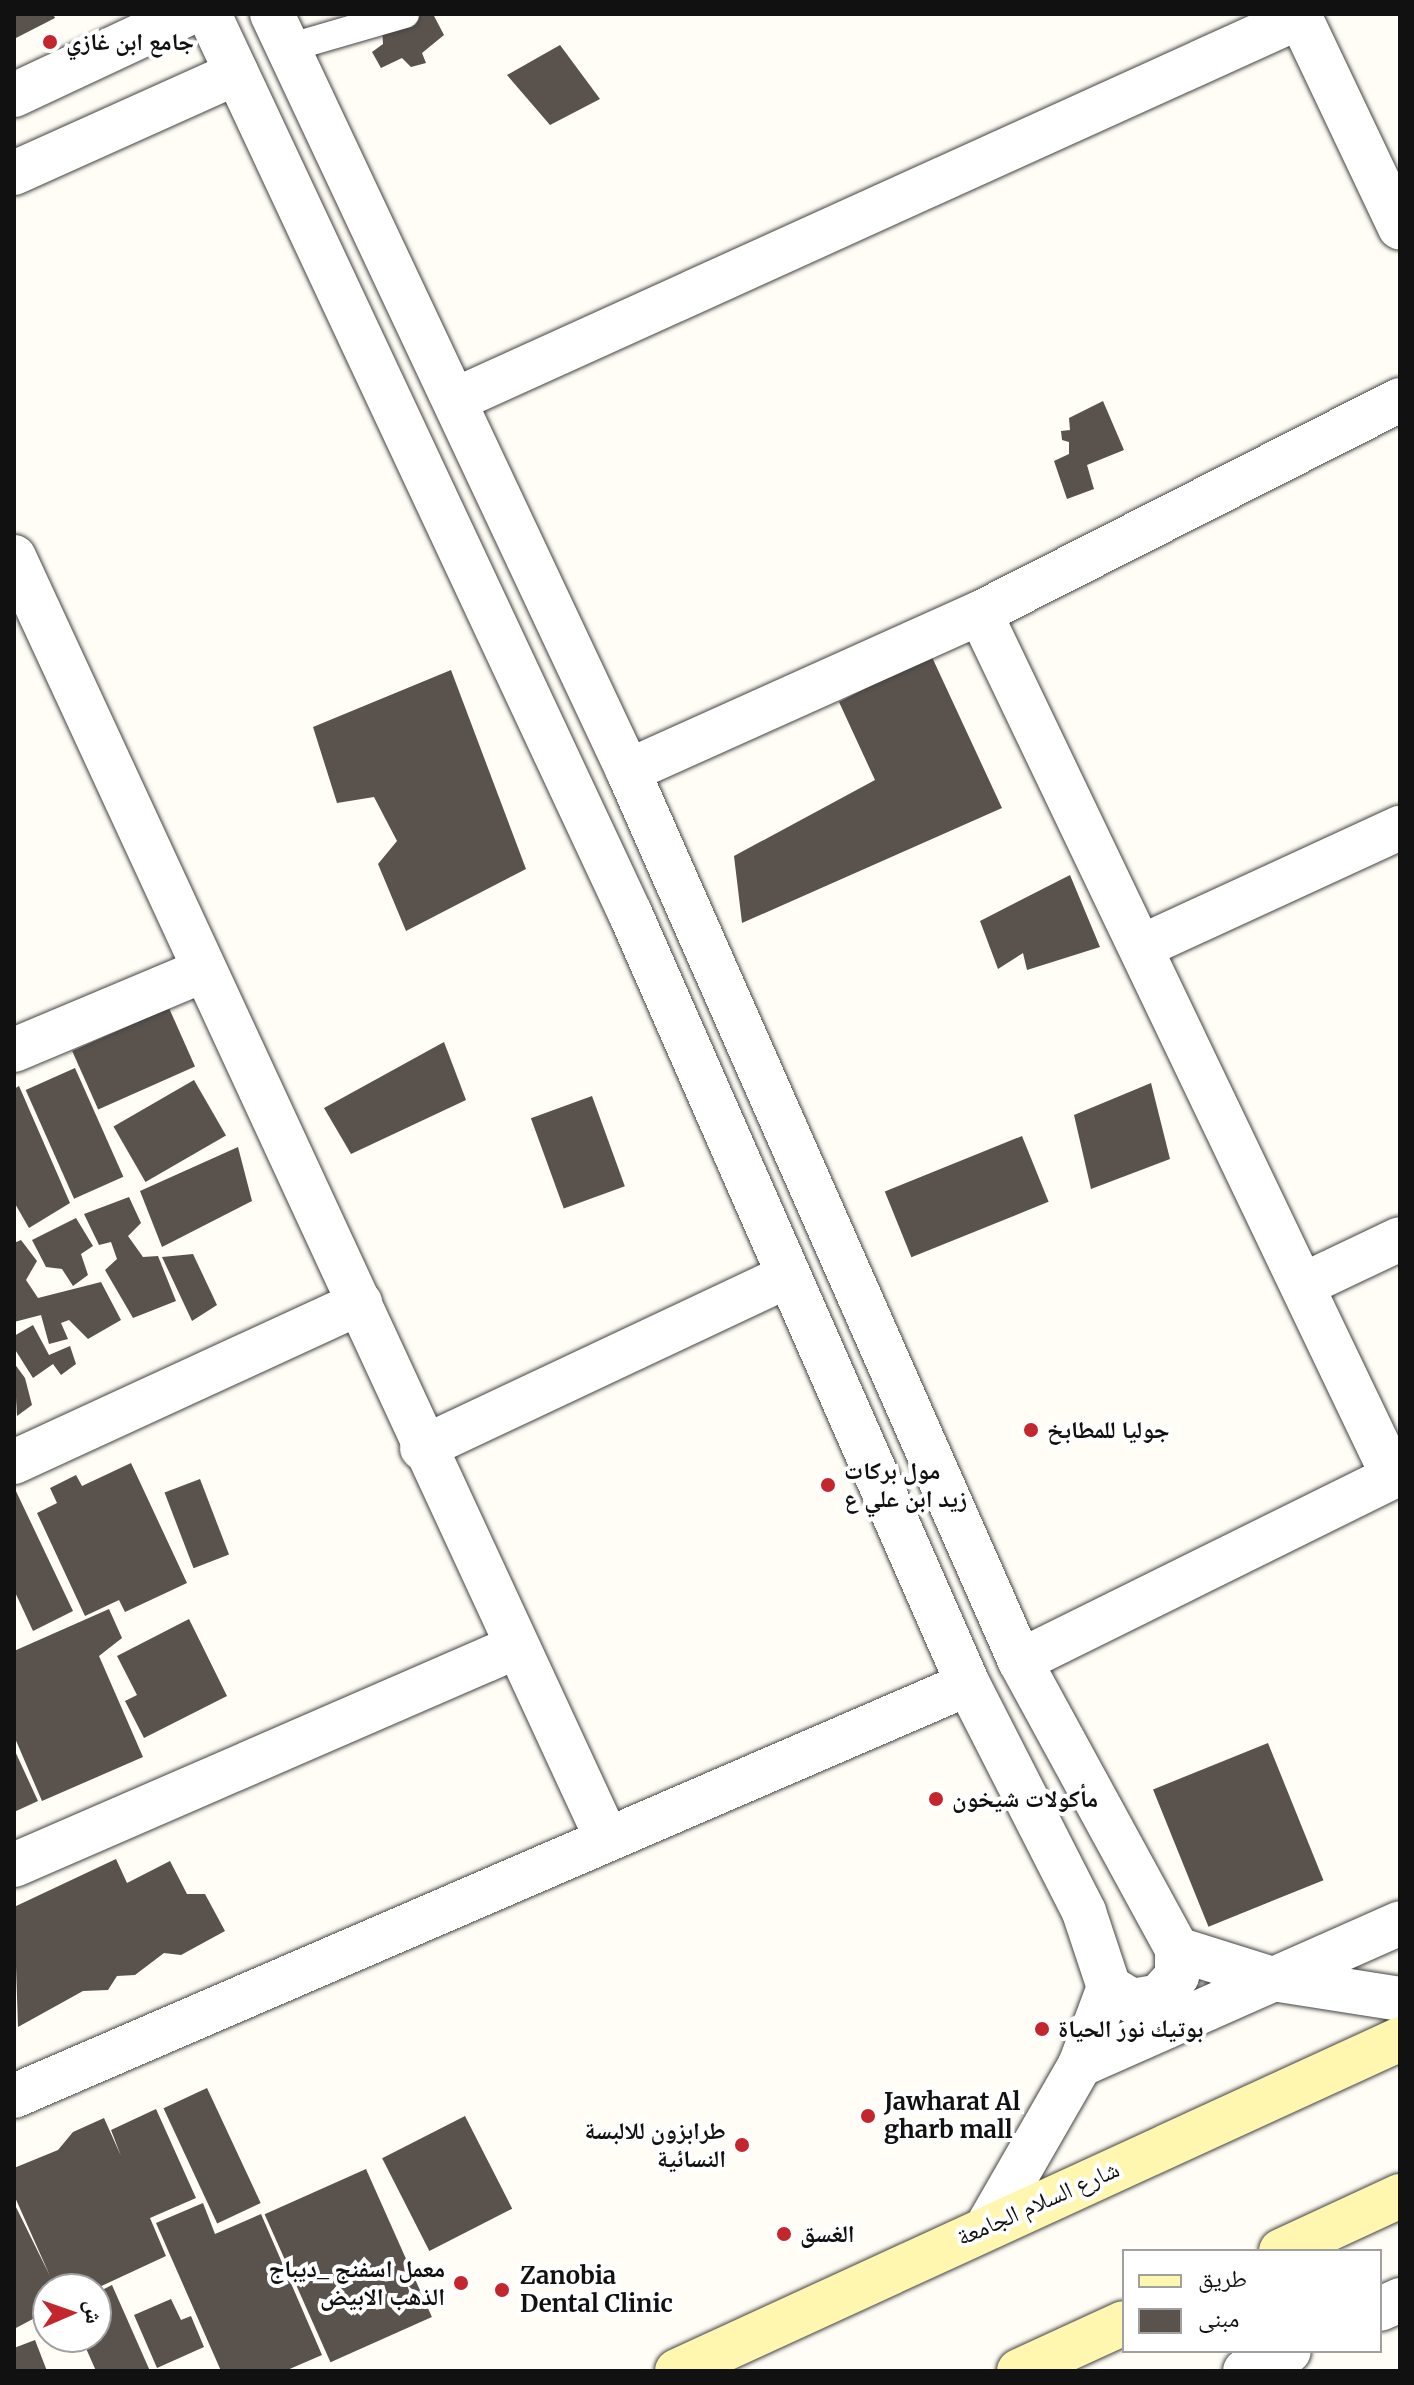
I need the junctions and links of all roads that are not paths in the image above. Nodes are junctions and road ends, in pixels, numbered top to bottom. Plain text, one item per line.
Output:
1 (187, 14) edge
2 (209, 14) edge
3 (405, 14) edge
4 (280, 31) edge
5 (237, 73) junction
6 (14, 95) edge
7 (14, 173) edge
8 (1400, 228) edge
9 (457, 399) junction
10 (1400, 400) edge
11 (14, 557) edge
12 (24, 608) edge
13 (980, 613) junction
14 (628, 771) junction
15 (1400, 828) edge
16 (1143, 946) junction
17 (202, 971) junction
18 (14, 1050) edge
19 (1400, 1239) edge
20 (787, 1276) junction
21 (1303, 1285) junction
22 (360, 1303) junction
23 (422, 1448) junction
24 (14, 1462) edge
25 (1396, 1475) edge
26 (516, 1647) junction
27 (1020, 1661) junction
28 (968, 1684) junction
29 (606, 1837) junction
30 (14, 1865) edge
31 (1400, 1923) edge
32 (1177, 1949) junction
33 (1273, 1979) junction
34 (1109, 1987) junction
35 (1400, 1999) edge
36 (1400, 2039) edge
37 (1080, 2065) junction
38 (14, 2096) edge
39 (1400, 2196) edge
40 (988, 2225) junction
41 (1308, 2245) edge
42 (1122, 2324) edge
43 (1285, 2353) edge
44 (677, 2371) edge
45 (1019, 2371) edge
46 (1245, 2371) edge

1 - 6 street
2 - 5 street
3 - 4 lane
4 - 9 street
5 - 7 street
5 - 20 street
8 - 9 street
9 - 14 street
10 - 13 street
11 - 12 street
12 - 17 street
13 - 14 street
13 - 16 street
14 - 27 street
15 - 16 street
16 - 21 street
17 - 18 street
17 - 22 street
19 - 21 street
20 - 23 street
20 - 28 street
21 - 25 street
22 - 23 street
22 - 24 street
23 - 26 street
25 - 27 street
26 - 29 street
26 - 30 street
27 - 32 street
28 - 29 street
28 - 34 street
29 - 38 street
31 - 33 street
32 - 33 street
32 - 34 street
33 - 35 street
33 - 37 street
34 - 37 street
36 - 40 main road, شارع السلام الجامعة
37 - 40 street
39 - 41 main road
40 - 44 main road, شارع السلام الجامعة
42 - 45 main road
43 - 46 street

